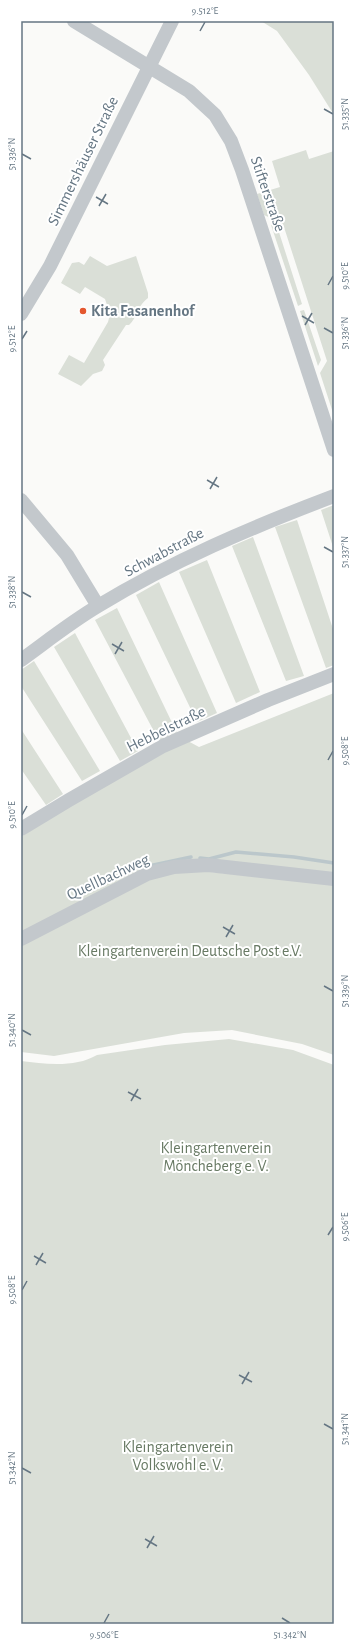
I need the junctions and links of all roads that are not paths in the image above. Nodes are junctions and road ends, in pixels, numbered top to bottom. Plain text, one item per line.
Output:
1 (74, 21) edge
2 (172, 21) edge
3 (149, 66) junction
4 (21, 314) edge
5 (334, 450) edge
6 (334, 496) edge
7 (21, 500) edge
8 (98, 606) junction
9 (21, 660) edge
10 (334, 674) edge
11 (21, 829) edge
12 (334, 879) edge
13 (21, 939) edge

1 - 3 street, Stifterstraße
2 - 3 street, Simmershäuser Straße
3 - 4 street, Simmershäuser Straße
3 - 5 street, Stifterstraße
6 - 8 street, Schwabstraße
7 - 8 street
8 - 9 street, Schwabstraße
10 - 11 street, Hebbelstraße
12 - 13 street, Quellbachweg

